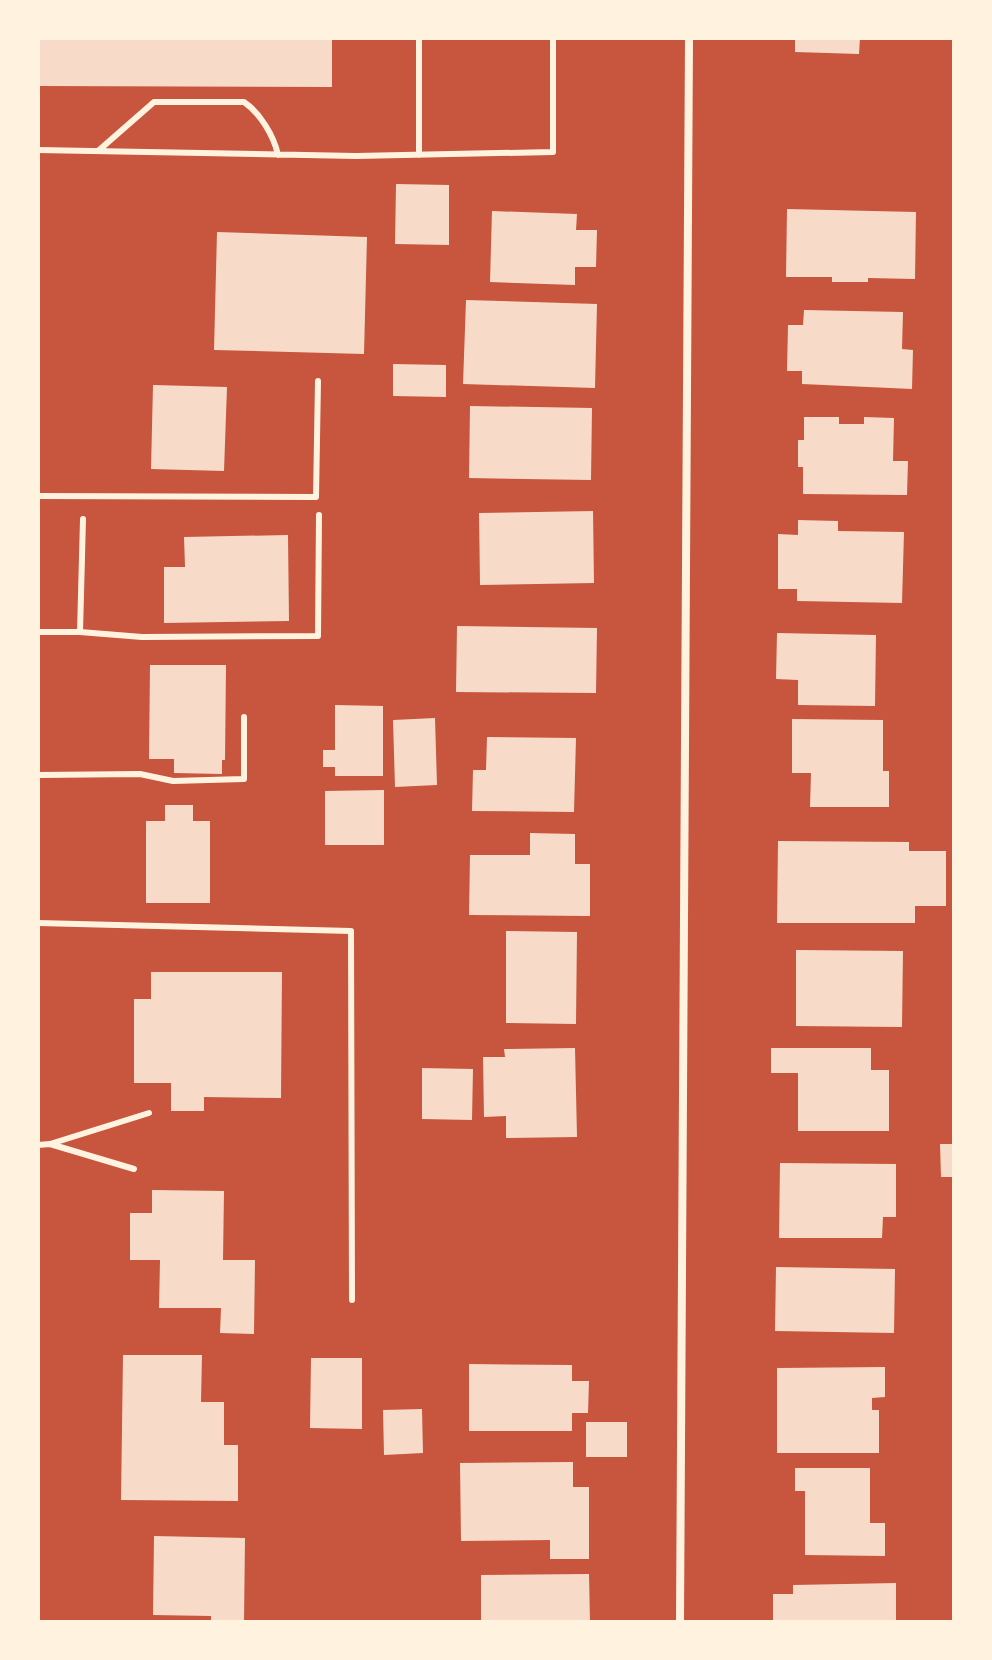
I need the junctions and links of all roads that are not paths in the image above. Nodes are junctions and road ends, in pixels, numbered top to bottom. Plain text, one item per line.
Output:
1 (419, 38) edge
2 (553, 38) edge
3 (689, 38) edge
4 (38, 150) edge
5 (98, 151) junction
6 (278, 155) junction
7 (419, 155) junction
8 (318, 381) dead end
9 (38, 496) edge
10 (319, 515) dead end
11 (83, 519) dead end
12 (38, 632) edge
13 (80, 632) junction
14 (244, 717) dead end
15 (38, 775) edge
16 (38, 923) edge
17 (149, 1113) dead end
18 (50, 1144) junction
19 (38, 1145) edge
20 (134, 1169) dead end
21 (352, 1300) dead end
22 (680, 1622) edge

1 - 7 lane
2 - 7 lane
3 - 22 street
4 - 5 lane
5 - 6 lane
5 - 6 lane
6 - 7 lane
8 - 9 lane
10 - 13 lane
11 - 13 lane
12 - 13 lane
14 - 15 lane
16 - 21 lane
17 - 18 lane
18 - 19 lane
18 - 20 lane

